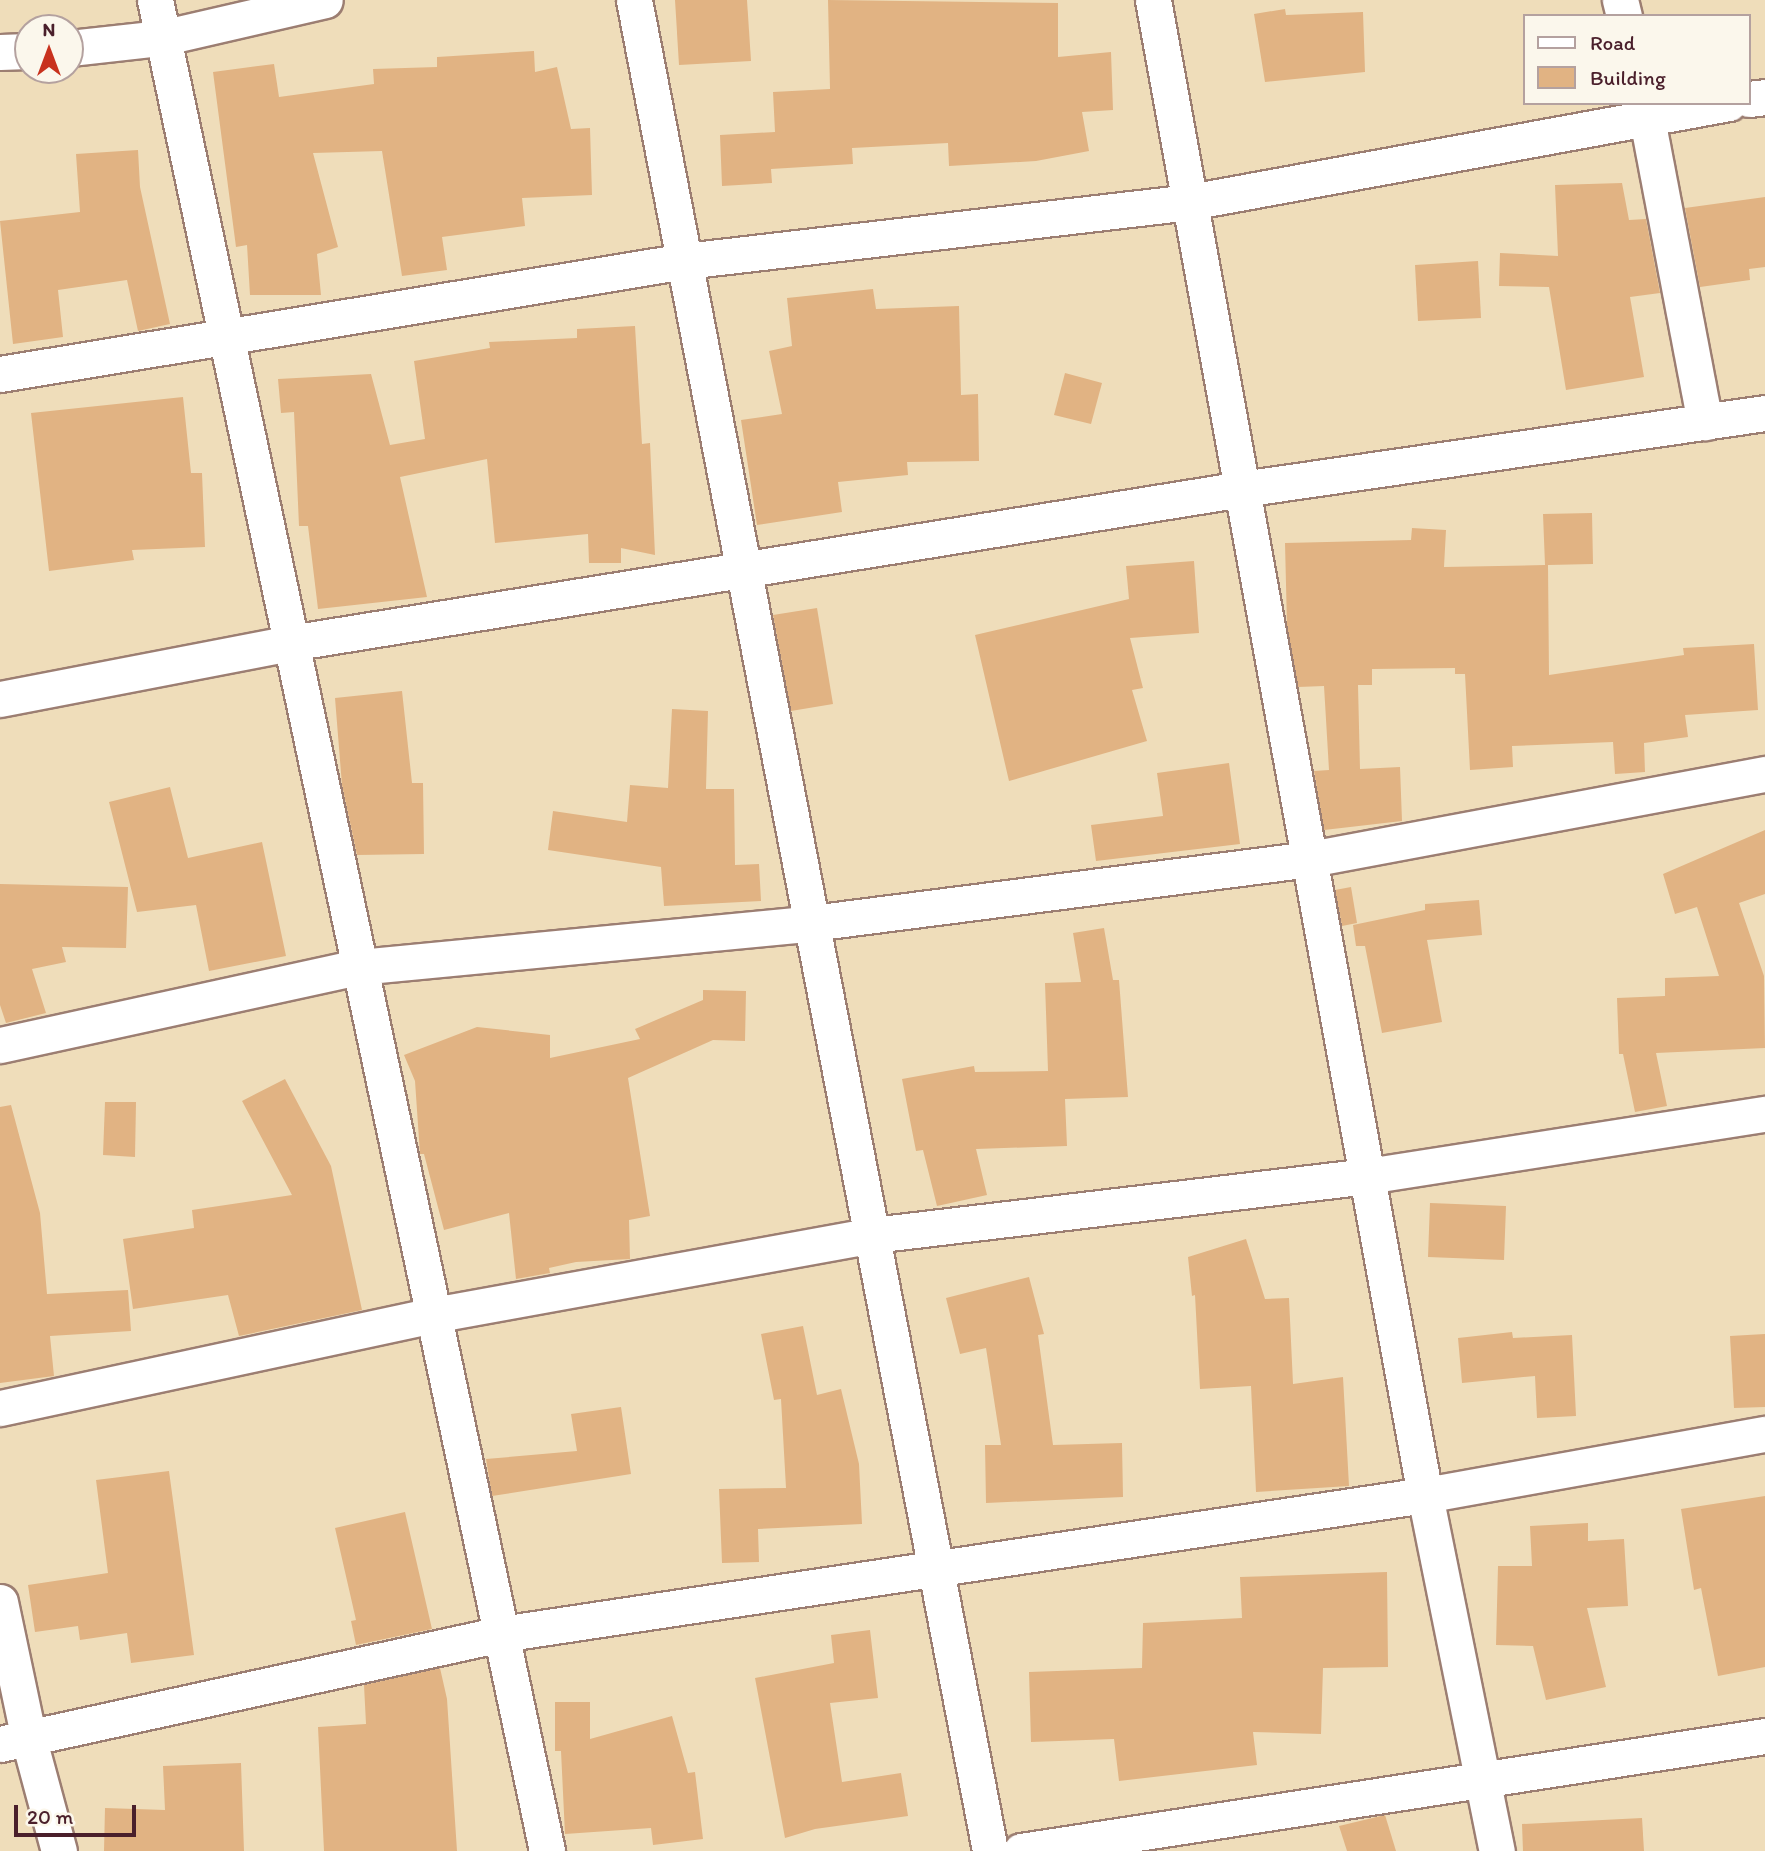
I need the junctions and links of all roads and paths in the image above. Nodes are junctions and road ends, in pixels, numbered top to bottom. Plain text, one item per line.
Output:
1 (155, 0) edge
2 (325, 0) edge
3 (634, 0) edge
4 (1153, 0) edge
5 (161, 38) junction
6 (84, 46) edge
7 (1708, 105) edge
8 (1646, 111) edge
9 (1190, 202) junction
10 (685, 261) junction
11 (225, 337) junction
12 (0, 374) edge
13 (1765, 413) edge
14 (1705, 422) junction
15 (1242, 489) junction
16 (744, 570) junction
17 (290, 643) junction
18 (0, 699) edge
19 (1765, 774) edge
20 (1310, 859) junction
21 (812, 923) junction
22 (359, 967) junction
23 (0, 1045) edge
24 (1765, 1114) edge
25 (1367, 1176) junction
26 (873, 1235) junction
27 (433, 1315) junction
28 (0, 1408) edge
29 (1765, 1434) edge
30 (1425, 1494) junction
31 (937, 1569) junction
32 (0, 1602) edge
33 (501, 1634) junction
34 (1765, 1736) edge
35 (14, 1742) edge
36 (1485, 1780) junction
37 (59, 1851) edge
38 (547, 1851) edge
39 (990, 1851) edge
40 (1021, 1851) edge
41 (1496, 1851) edge

1 - 5 street
2 - 5 street
3 - 10 street
4 - 9 street
5 - 6 street
5 - 11 street
7 - 8 street
8 - 9 street
8 - 14 street
9 - 10 street
9 - 15 street
10 - 11 street
10 - 16 street
11 - 12 street
11 - 17 street
13 - 14 street
14 - 15 street
15 - 16 street
15 - 20 street
16 - 17 street
16 - 21 street
17 - 18 street
17 - 22 street
19 - 20 street
20 - 21 street
20 - 25 street
21 - 22 street
21 - 26 street
22 - 23 street
22 - 27 street
24 - 25 street
25 - 26 street
25 - 30 street
26 - 27 street
26 - 31 street
27 - 28 street
27 - 33 street
29 - 30 street
30 - 31 street
30 - 36 street
31 - 33 street
31 - 39 street
32 - 35 street
33 - 35 street
33 - 38 street
34 - 36 street
35 - 37 street
36 - 40 street
36 - 41 street

